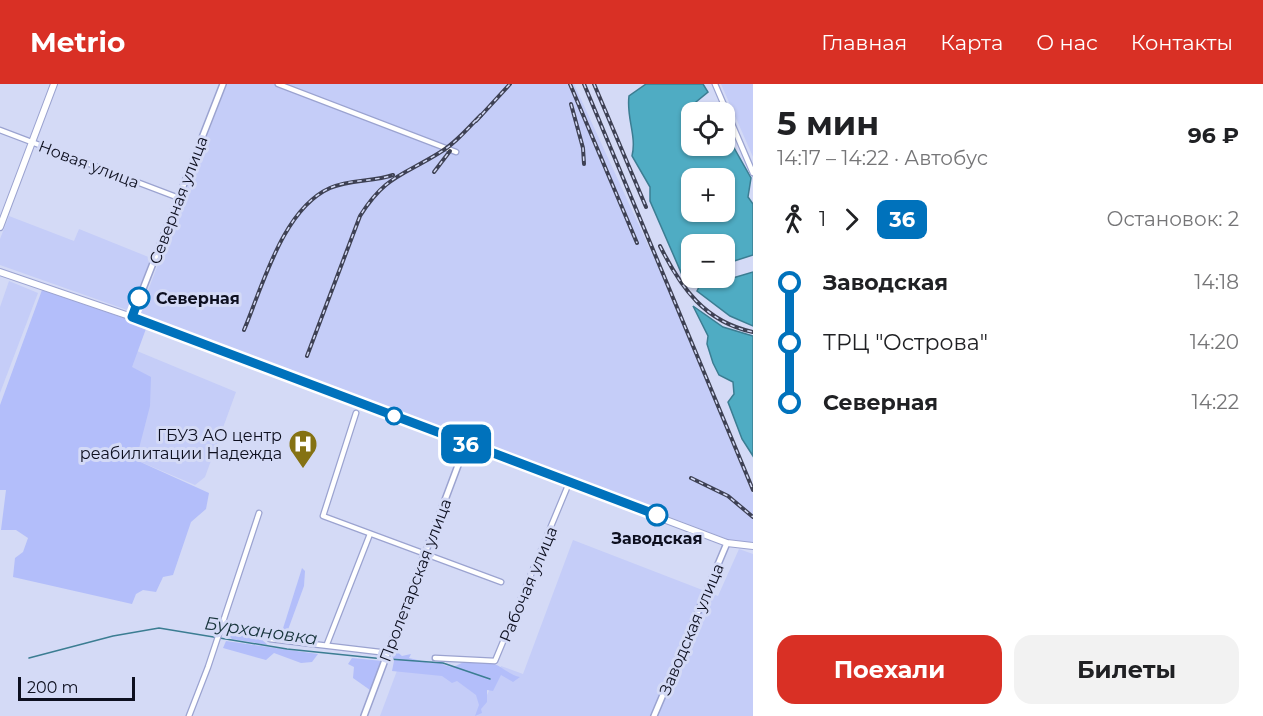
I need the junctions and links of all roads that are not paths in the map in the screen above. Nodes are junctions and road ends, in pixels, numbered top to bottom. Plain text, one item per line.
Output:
1 (54, 84) edge
2 (223, 84) edge
3 (278, 84) edge
4 (715, 84) edge
5 (0, 130) edge
6 (32, 142) junction
7 (456, 152) dead end
8 (753, 173) edge
9 (179, 198) junction
10 (0, 227) edge
11 (0, 272) edge
12 (132, 317) junction
13 (356, 413) dead end
14 (466, 444) junction
15 (569, 483) junction
16 (259, 513) dead end
17 (370, 534) junction
18 (727, 543) junction
19 (753, 546) edge
20 (425, 554) junction
21 (501, 582) dead end
22 (270, 639) dead end
23 (327, 644) junction
24 (387, 657) junction
25 (435, 658) dead end
26 (189, 716) edge
27 (364, 716) edge
28 (654, 716) edge

1 - 6 main road
2 - 9 street, Северная улица
3 - 7 street
4 - 8 street
5 - 6 street, Новая улица
6 - 9 street, Новая улица
6 - 10 main road
9 - 12 street, Северная улица
11 - 12 main road
12 - 14 main road
13 - 17 street
14 - 15 main road
14 - 20 street, Пролетарская улица
15 - 18 main road
15 - 25 street, Рабочая улица
16 - 26 street
17 - 20 street
17 - 23 street
18 - 19 main road
18 - 28 street, Заводская улица
20 - 21 street
20 - 24 street, Пролетарская улица
22 - 23 street
23 - 24 street
24 - 27 street, Пролетарская улица

